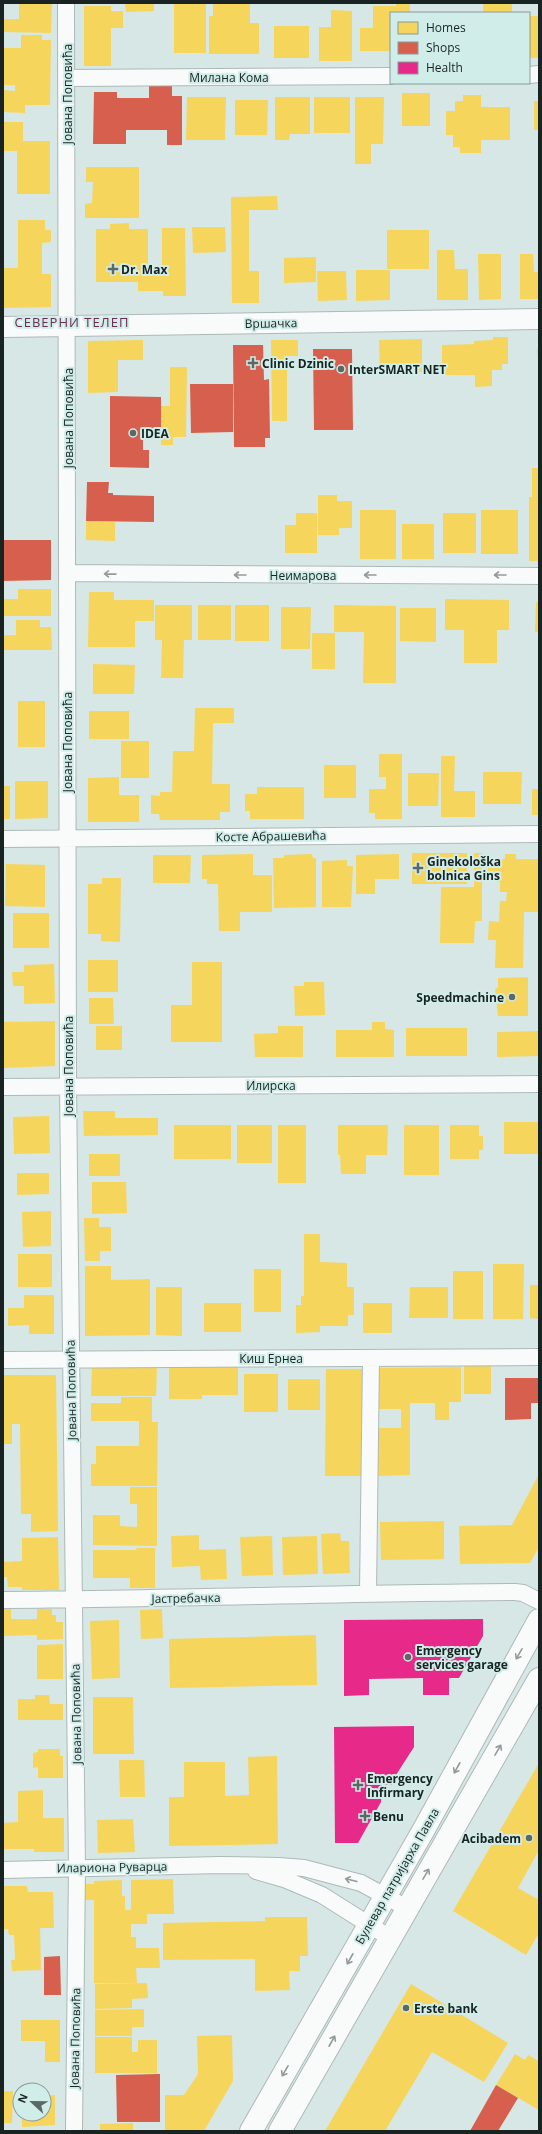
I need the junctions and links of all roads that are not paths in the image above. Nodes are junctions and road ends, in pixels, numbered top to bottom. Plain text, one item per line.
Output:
1 (66, 3) edge
2 (390, 76) edge
3 (67, 78) junction
4 (539, 319) edge
5 (67, 326) junction
6 (3, 327) edge
7 (67, 573) junction
8 (539, 576) edge
9 (539, 834) edge
10 (67, 838) junction
11 (3, 839) edge
12 (539, 1084) edge
13 (68, 1086) junction
14 (3, 1087) edge
15 (539, 1357) edge
16 (372, 1358) junction
17 (70, 1359) junction
18 (3, 1360) edge
19 (368, 1593) junction
20 (3, 1600) edge
21 (75, 1600) junction
22 (539, 1601) edge
23 (539, 1620) edge
24 (539, 1679) edge
25 (221, 1865) junction
26 (78, 1868) junction
27 (3, 1870) edge
28 (386, 1896) junction
29 (407, 1908) junction
30 (369, 1925) junction
31 (390, 1938) junction
32 (74, 2129) dead end
33 (251, 2131) edge
34 (280, 2131) edge

1 - 3 street, Јована Поповића
2 - 3 street, Милана Кома
3 - 5 street, Јована Поповића
4 - 5 street, Вршачка
5 - 6 street, Вршачка
5 - 7 street, Јована Поповића
8 -> 7 street, Неимарова
7 - 10 street, Јована Поповића
9 - 10 street, Косте Абрашевића
10 - 11 street, Косте Абрашевића
10 - 13 street, Јована Поповића
12 - 13 street, Илирска
13 - 14 street, Илирска
13 - 17 street, Јована Поповића
15 - 16 street, Киш Ернеа
16 - 17 street, Киш Ернеа
16 - 19 street
17 - 18 street, Киш Ернеа
17 - 21 street, Јована Поповића
19 - 21 street, Јастребачка
19 - 22 street, Јастребачка
20 - 21 street, Јастребачка
21 - 26 street, Јована Поповића
23 -> 28 main road, Булевар патријарха Павла
29 -> 24 main road, Булевар патријарха Павла
25 - 26 street, Илариона Руварца
28 -> 25 street, Илариона Руварца
25 - 30 street, Илариона Руварца
26 - 27 street, Илариона Руварца
26 - 32 street, Јована Поповића
28 - 29 street, Илариона Руварца
28 - 30 main road, Булевар патријарха Павла
29 - 31 main road, Булевар патријарха Павла
30 - 31 street, Илариона Руварца
30 -> 33 main road, Булевар патријарха Павла
34 -> 31 main road, Булевар патријарха Павла

